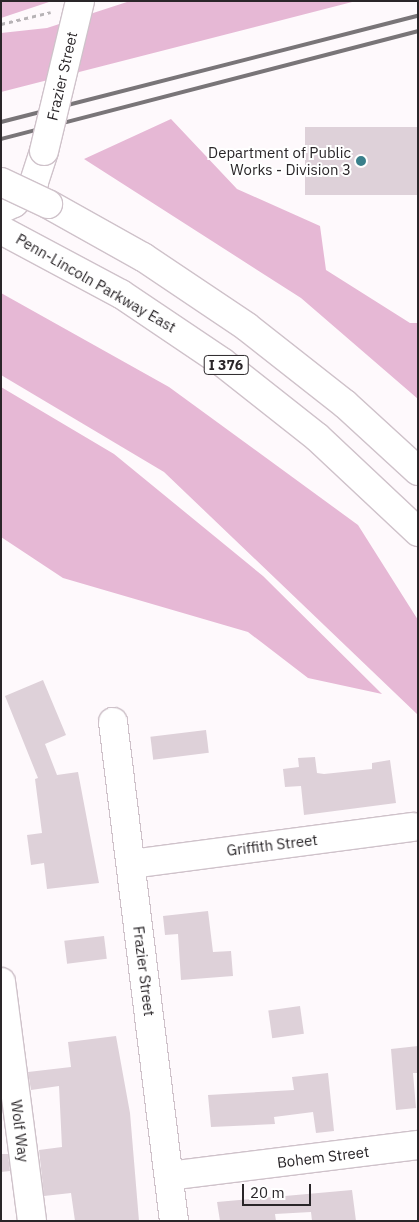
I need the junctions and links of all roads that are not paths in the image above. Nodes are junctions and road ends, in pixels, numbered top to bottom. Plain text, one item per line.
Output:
1 (69, 5) edge
2 (1, 182) edge
3 (4, 224) edge
4 (418, 471) edge
5 (418, 532) edge
6 (113, 722) dead end
7 (413, 827) dead end
8 (131, 864) junction
9 (1, 982) edge
10 (418, 1145) edge
11 (169, 1176) junction
12 (32, 1221) edge
13 (174, 1221) edge

1 - 3 main road, Frazier Street, bridge
2 - 4 main road, I 376, bridge
3 - 5 main road, Penn-Lincoln Parkway East / I 376
6 - 8 main road, Frazier Street
7 - 8 main road, Griffith Street
8 - 11 main road, Frazier Street
9 - 12 main road, Wolf Way
10 - 11 main road, Bohem Street
11 - 13 main road, Frazier Street

